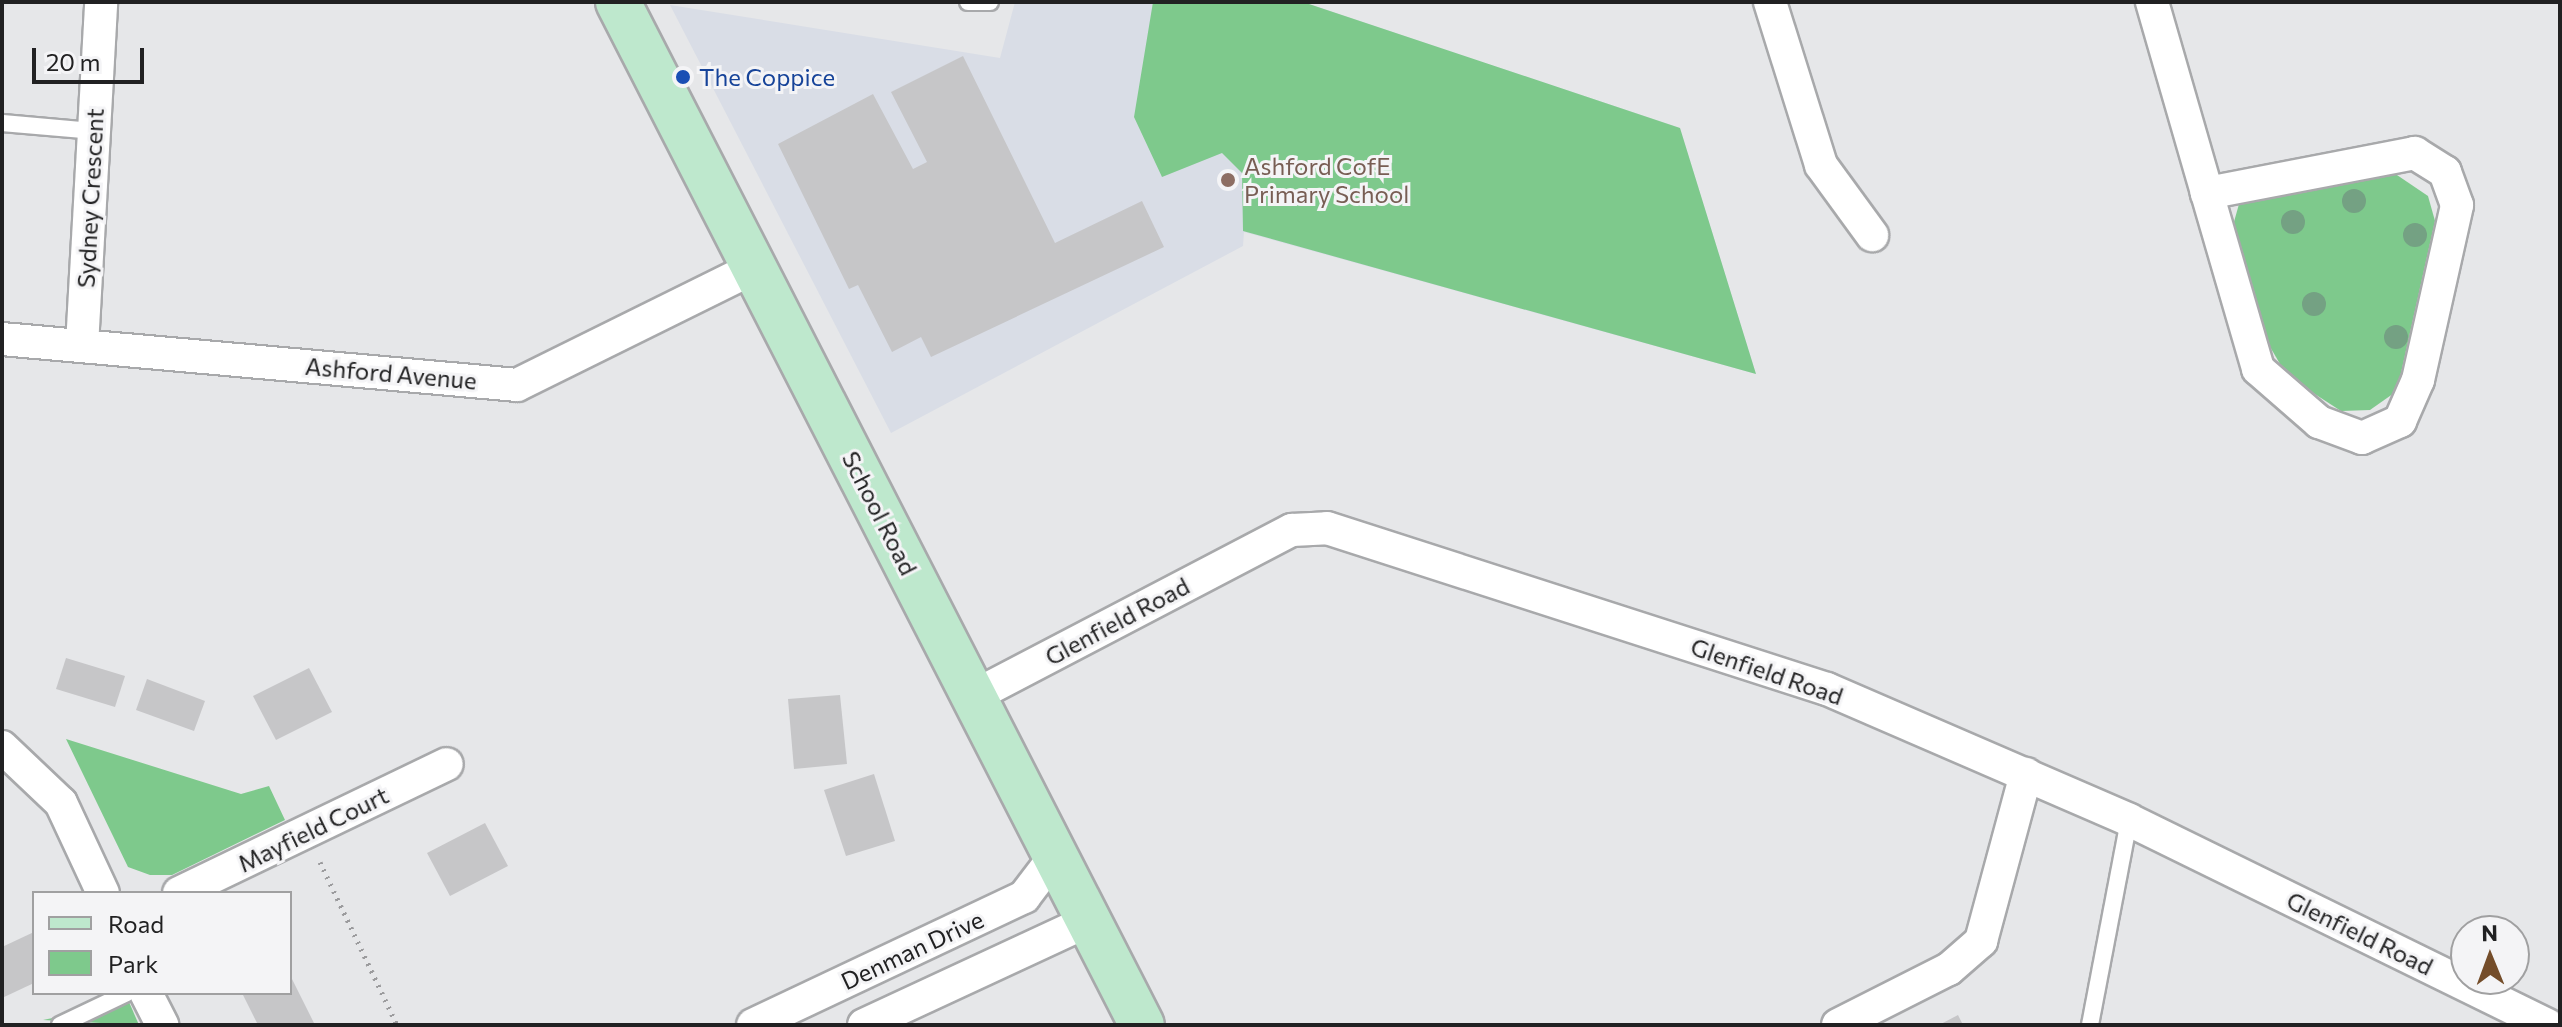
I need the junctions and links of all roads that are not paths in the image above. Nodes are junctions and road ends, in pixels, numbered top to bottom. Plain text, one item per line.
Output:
1 (101, 2) edge
2 (618, 2) edge
3 (968, 2) edge
4 (990, 2) edge
5 (1770, 2) edge
6 (2152, 2) edge
7 (2, 123) edge
8 (93, 131) junction
9 (2207, 193) junction
10 (1872, 235) dead end
11 (754, 268) junction
12 (2, 339) edge
13 (82, 346) junction
14 (974, 696) junction
15 (2, 747) edge
16 (447, 764) dead end
17 (2026, 774) junction
18 (2129, 820) junction
19 (1056, 855) junction
20 (102, 891) edge
21 (183, 891) edge
22 (1088, 921) junction
23 (123, 995) edge
24 (147, 995) edge
25 (60, 1025) edge
26 (162, 1025) edge
27 (753, 1025) edge
28 (864, 1025) edge
29 (1142, 1025) edge
30 (1838, 1025) edge
31 (2090, 1025) edge
32 (2547, 1025) edge

1 - 8 street, Sydney Crescent
2 - 11 main road, School Road
3 - 4 lane
5 - 10 street
6 - 9 street
7 - 8 lane
8 - 13 street, Sydney Crescent
9 - 9 street
11 - 13 street, Ashford Avenue
11 - 14 main road, School Road
12 - 13 street, Ashford Avenue
14 - 17 street, Glenfield Road
14 - 19 main road, School Road
15 - 20 street
16 - 21 street, Mayfield Court
17 - 18 street, Glenfield Road
17 - 30 street
18 - 31 lane
18 - 32 street, Glenfield Road
19 - 22 main road, School Road
19 - 27 street, Denman Drive
22 - 28 street, Denman Drive
22 - 29 main road, School Road
23 - 25 lane
24 - 26 street

